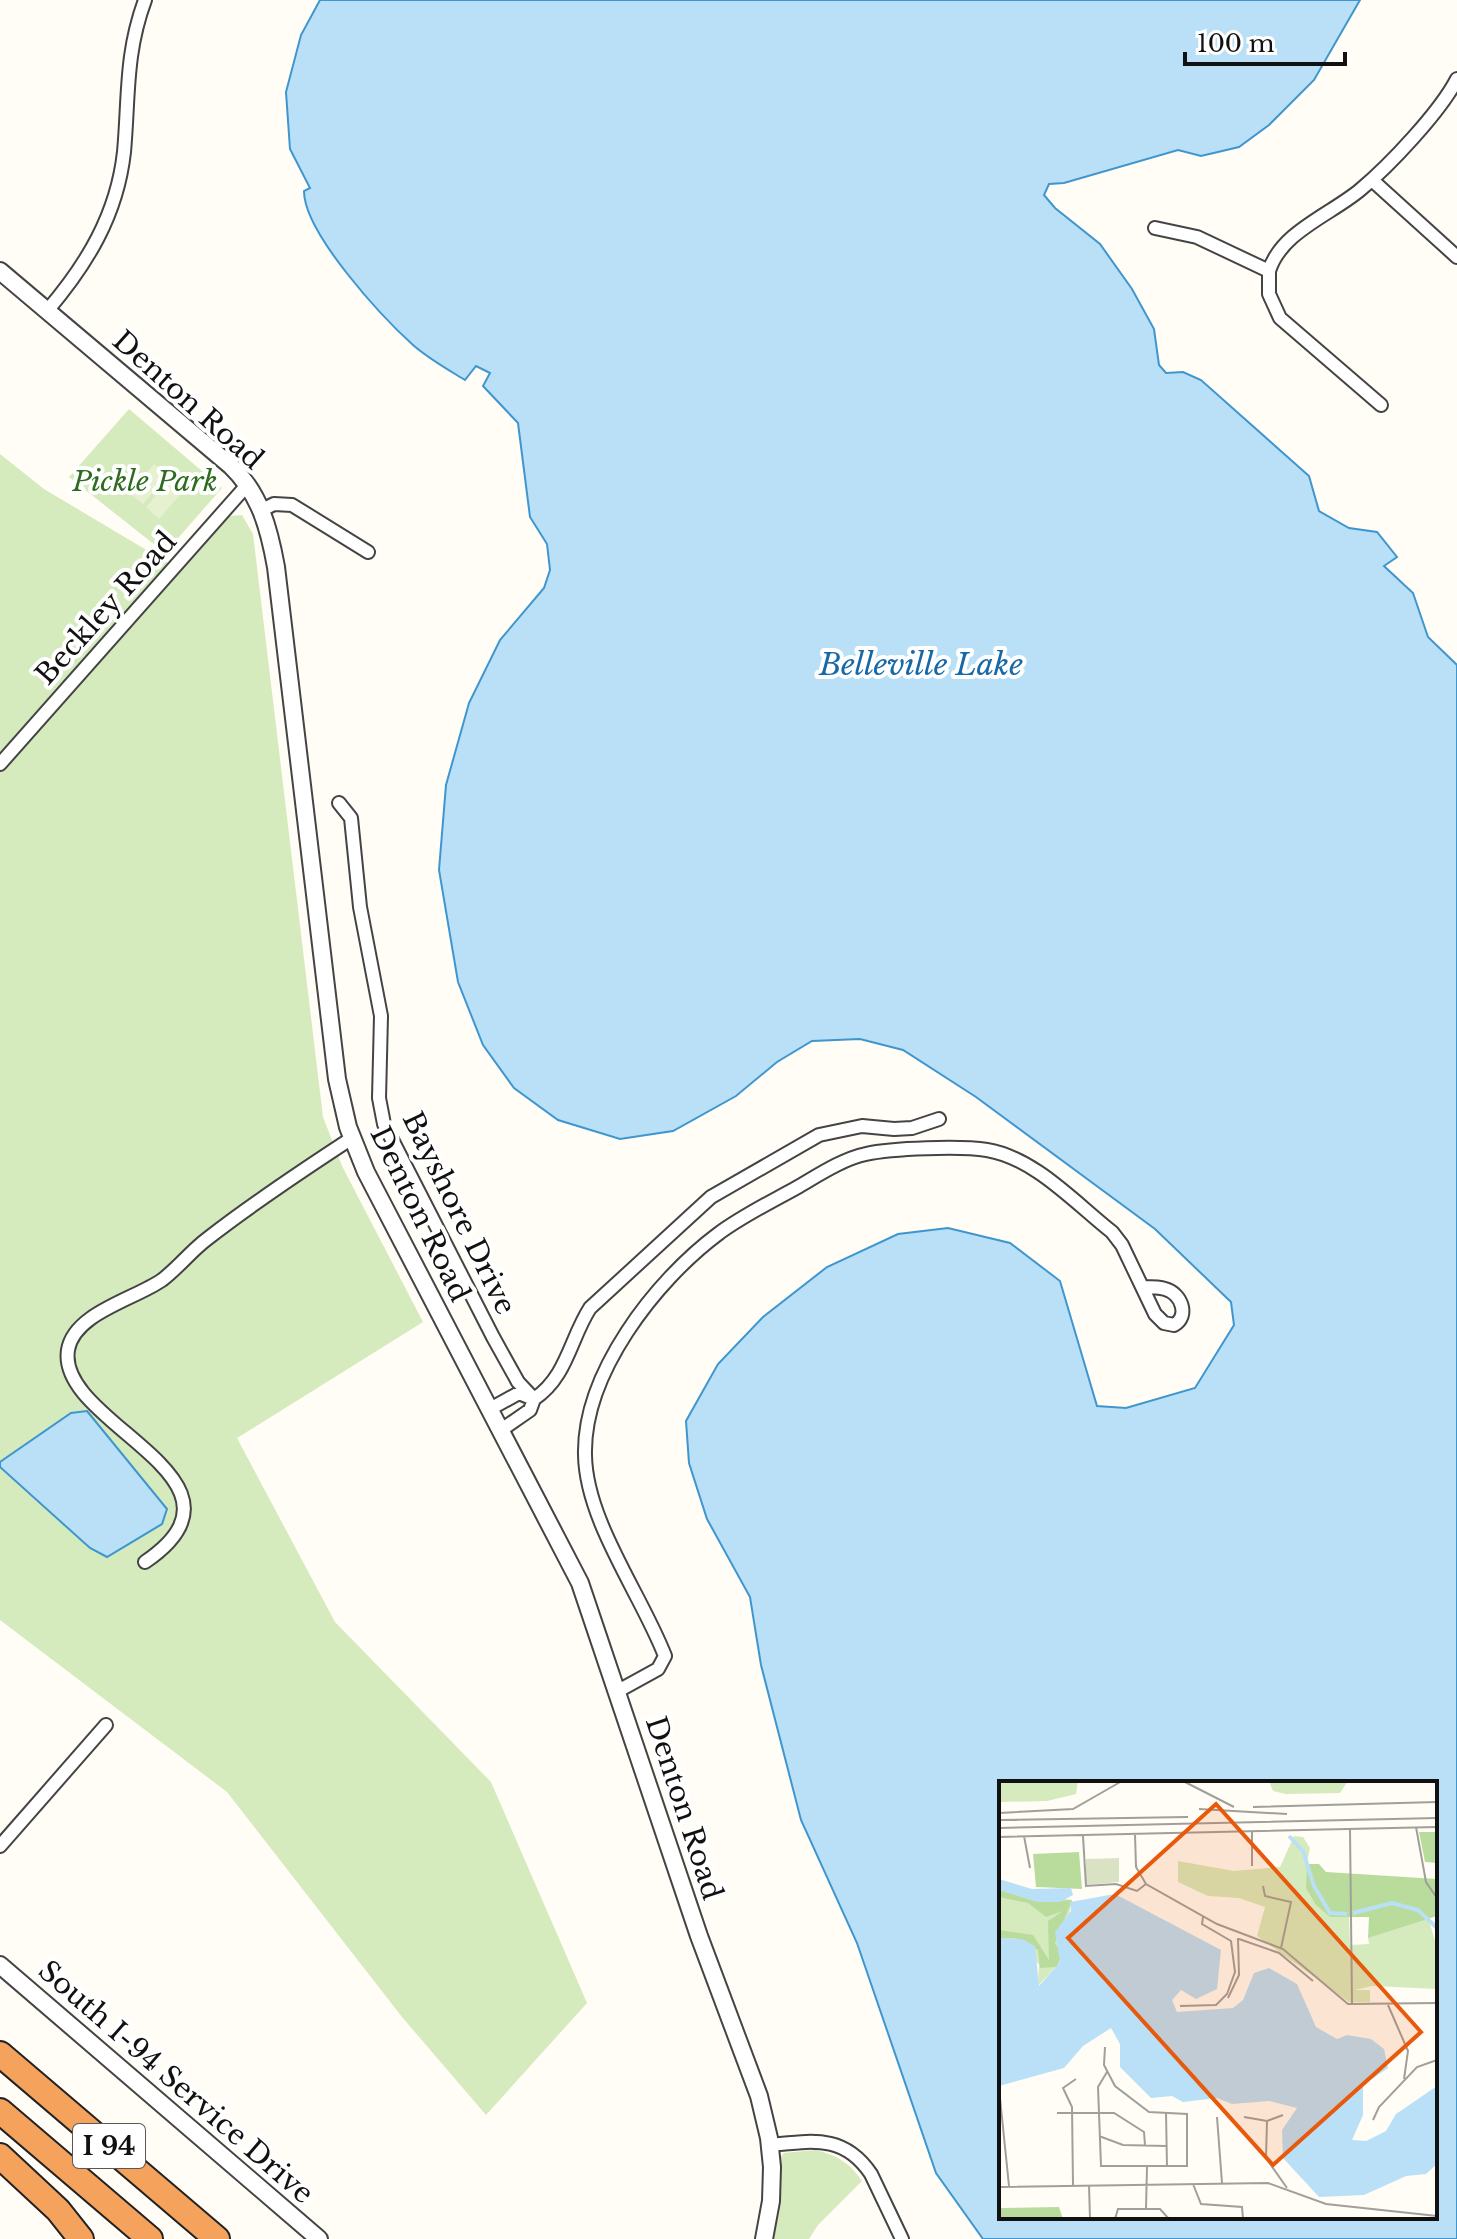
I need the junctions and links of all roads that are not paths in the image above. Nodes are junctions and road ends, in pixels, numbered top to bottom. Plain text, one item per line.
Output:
1 (145, 0) edge
2 (1457, 79) edge
3 (1372, 180) junction
4 (1155, 228) dead end
5 (1457, 257) edge
6 (0, 271) edge
7 (1269, 271) junction
8 (47, 311) junction
9 (1381, 405) dead end
10 (248, 484) junction
11 (262, 510) junction
12 (368, 552) dead end
13 (0, 764) edge
14 (339, 803) dead end
15 (939, 1119) dead end
16 (352, 1138) junction
17 (1144, 1287) dead end
18 (534, 1399) junction
19 (490, 1409) junction
20 (501, 1430) junction
21 (145, 1562) dead end
22 (618, 1691) junction
23 (106, 1725) dead end
24 (0, 1846) edge
25 (0, 1965) edge
26 (0, 2054) edge
27 (0, 2111) edge
28 (0, 2127) edge
29 (770, 2145) junction
30 (0, 2156) edge
31 (81, 2239) edge
32 (131, 2239) edge
33 (150, 2239) edge
34 (217, 2239) edge
35 (319, 2239) edge
36 (764, 2239) edge
37 (902, 2239) edge

1 - 8 street
2 - 3 street
3 - 5 street
3 - 7 street
4 - 7 street
6 - 8 street, Denton Road
7 - 9 street
8 - 10 street, Denton Road
10 - 11 street, Denton Road
10 - 13 street, Beckley Road
11 - 12 street
11 - 16 street, Denton Road
14 - 18 street, Bayshore Drive
15 - 18 street
16 - 19 street, Denton Road
16 - 21 street
17 - 22 street
18 - 19 street
18 - 20 street
19 - 20 street, Denton Road
20 - 22 street, Denton Road
22 - 29 street, Denton Road
23 - 24 street
25 - 35 street, South I-94 Service Drive
26 - 34 highway, I 94
27 - 33 highway, I 94
28 - 32 highway, I 94
29 - 36 street, Denton Road
29 - 37 street
30 - 31 highway

